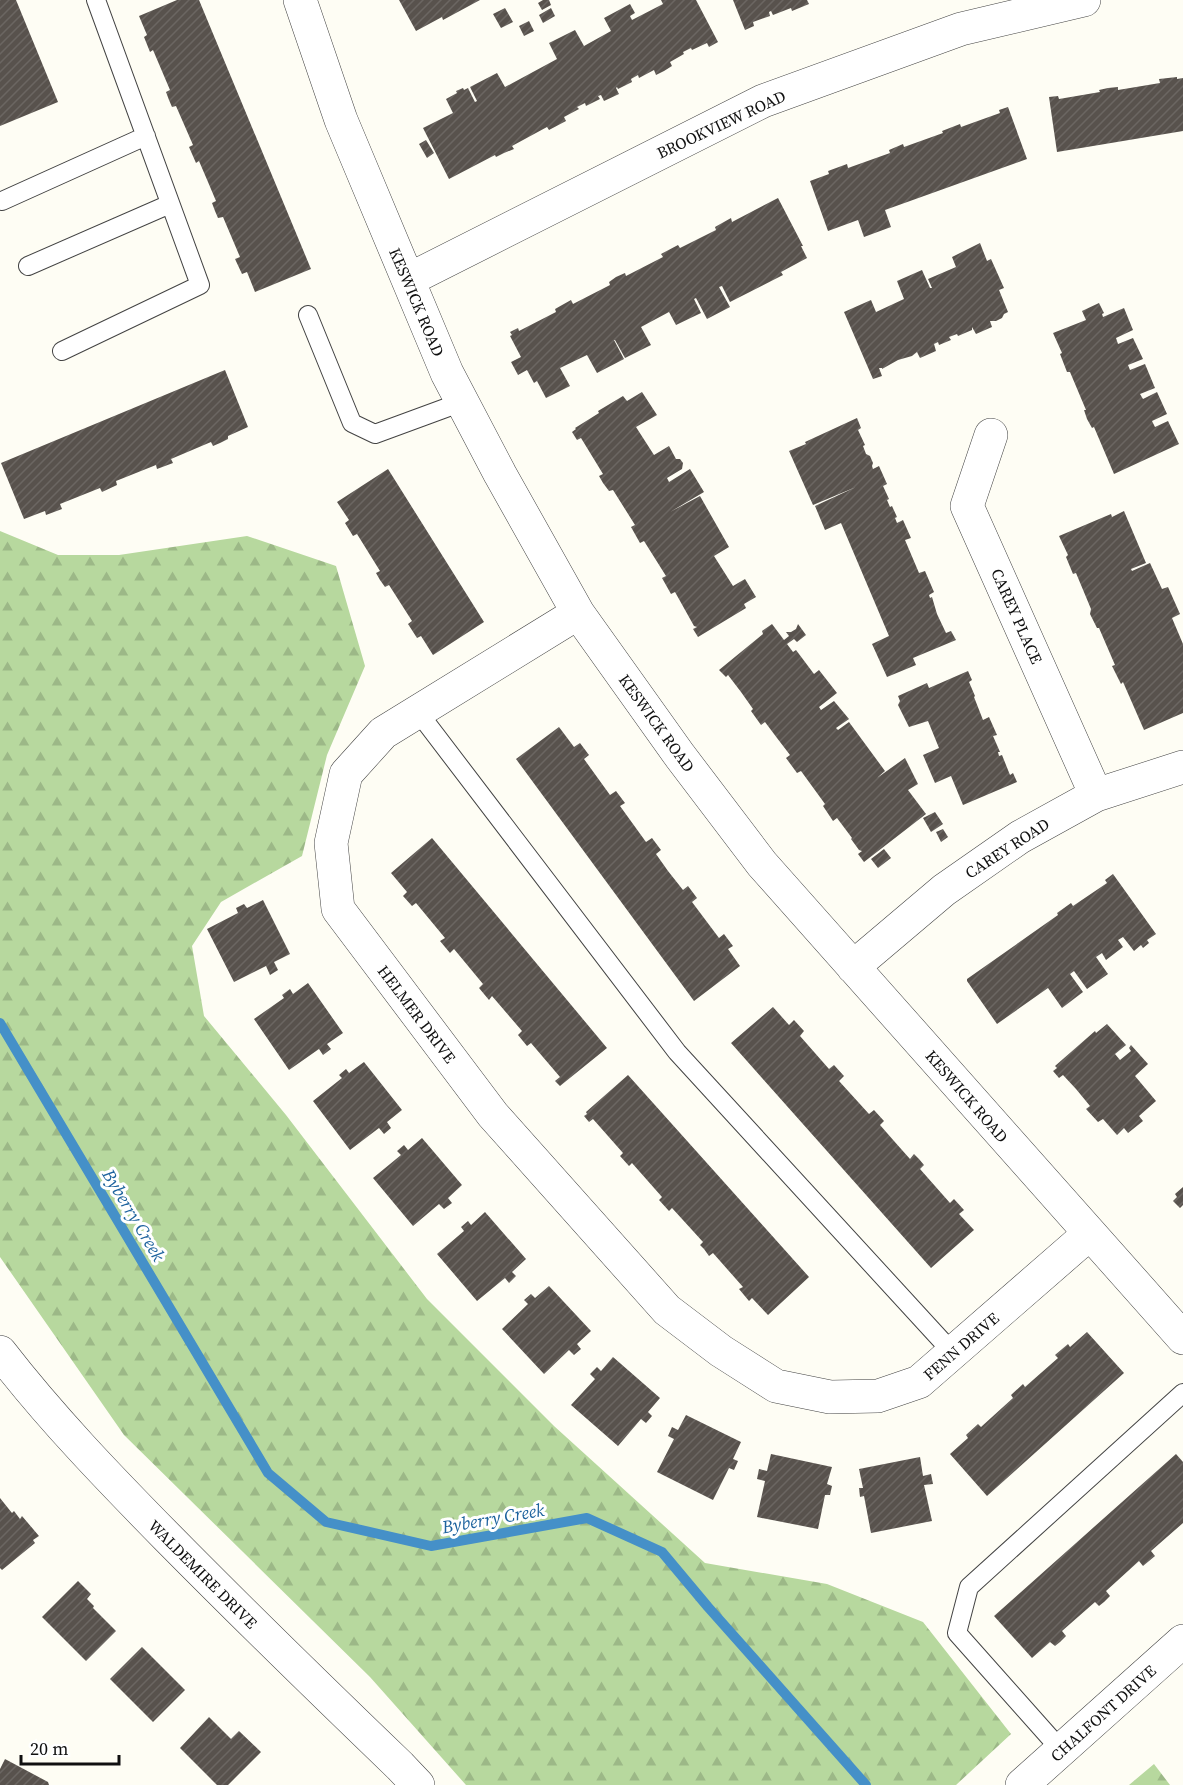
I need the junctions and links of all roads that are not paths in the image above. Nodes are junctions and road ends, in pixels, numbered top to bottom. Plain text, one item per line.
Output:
1 (300, 0) edge
2 (1084, 0) edge
3 (98, 1) edge
4 (146, 136) junction
5 (2, 201) dead end
6 (170, 204) junction
7 (28, 266) dead end
8 (408, 280) junction
9 (308, 315) dead end
10 (62, 351) dead end
11 (462, 402) junction
12 (991, 435) dead end
13 (578, 614) junction
14 (418, 712) junction
15 (1183, 767) edge
16 (1096, 795) junction
17 (853, 967) junction
18 (1089, 1234) junction
19 (1183, 1338) edge
20 (0, 1352) edge
21 (953, 1353) junction
22 (807, 1392) joint
23 (1183, 1393) edge
24 (1183, 1641) edge
25 (1061, 1750) junction
26 (418, 1785) edge
27 (1022, 1785) edge

1 - 8 street, KESWICK ROAD
2 - 8 street, BROOKVIEW ROAD
3 - 4 lane
4 - 5 lane
4 - 6 lane
6 - 7 lane
6 - 10 lane
8 - 11 street, KESWICK ROAD
9 - 11 lane
11 - 13 street, KESWICK ROAD
12 - 16 street, CAREY PLACE
13 - 14 street, HELMER DRIVE
13 - 17 street, KESWICK ROAD
14 - 21 lane
14 - 22 street, HELMER DRIVE
15 - 16 street, CAREY ROAD
16 - 17 street, CAREY ROAD
17 - 18 street, KESWICK ROAD
18 - 19 street, KESWICK ROAD
18 - 21 street, FENN DRIVE
20 - 26 street, WALDEMIRE DRIVE
21 - 22 street, FENN DRIVE
23 - 25 lane
24 - 25 street, CHALFONT DRIVE
25 - 27 street, CHALFONT DRIVE

